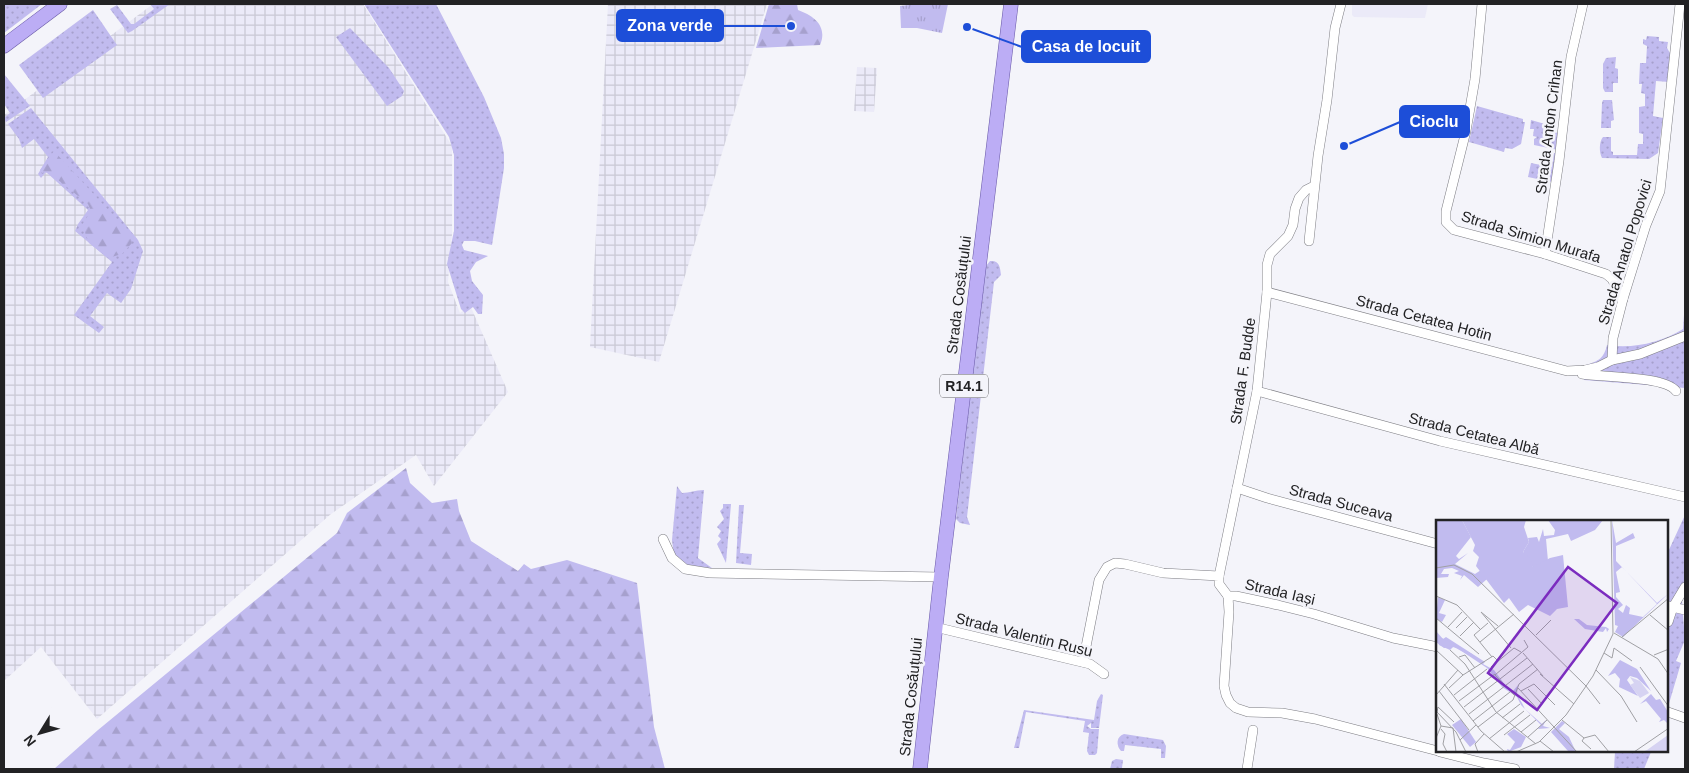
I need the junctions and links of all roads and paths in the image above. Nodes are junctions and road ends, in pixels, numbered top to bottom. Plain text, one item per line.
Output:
1 (60, 4) edge
2 (1011, 4) edge
3 (1341, 4) edge
4 (1482, 4) edge
5 (1583, 4) edge
6 (1680, 4) edge
7 (4, 46) edge
8 (1314, 186) junction
9 (1309, 241) dead end
10 (1545, 254) junction
11 (1611, 277) junction
12 (1630, 277) junction
13 (1268, 292) junction
14 (1623, 299) junction
15 (1685, 336) edge
16 (1612, 360) junction
17 (1574, 370) junction
18 (1676, 390) dead end
19 (1257, 392) junction
20 (1237, 488) junction
21 (1685, 498) edge
22 (664, 539) dead end
23 (1436, 543) edge
24 (1219, 576) junction
25 (941, 577) junction
26 (1685, 587) edge
27 (1228, 596) junction
28 (1670, 607) edge
29 (1685, 610) edge
30 (935, 627) junction
31 (1436, 647) edge
32 (1083, 662) junction
33 (1104, 674) dead end
34 (1669, 712) edge
35 (1685, 718) edge
36 (1253, 730) dead end
37 (1436, 751) edge
38 (1442, 753) edge
39 (1483, 766) edge
40 (920, 769) edge
41 (1247, 769) edge
42 (1515, 769) edge

1 - 7 main road
2 - 25 main road, Strada Cosăuțului / R14.1
3 - 8 street
4 - 10 street, Strada Simion Murafa
5 - 10 street, Strada Anton Crihan
6 - 12 street, Strada Anatol Popovici
8 - 9 street
8 - 13 street, Strada F. Budde
10 - 11 street, Strada Simion Murafa
11 - 12 street, Strada Simion Murafa
11 - 14 street, Strada Simion Murafa
12 - 14 street, Strada Anatol Popovici
13 - 17 street, Strada Cetatea Hotin
13 - 19 street, Strada F. Budde
14 - 16 street, Strada Anatol Popovici
15 - 16 street, Strada Cetatea Hotin
16 - 17 street, Strada Cetatea Hotin
17 - 18 street, Strada Cetatea Hotin
19 - 20 street, Strada F. Budde
19 - 21 street, Strada Cetatea Albă
20 - 23 street, Strada Suceava
20 - 24 street, Strada F. Budde
22 - 25 street
24 - 27 street, Strada Iași
24 - 32 street
25 - 30 main road, Strada Cosăuțului / R14.1
26 - 28 street
27 - 31 street, Strada Iași
27 - 37 street
28 - 29 street
30 - 32 street, Strada Valentin Rusu
30 - 40 main road, Strada Cosăuțului / R14.1
32 - 33 street, Strada Valentin Rusu
34 - 35 street
36 - 41 street
38 - 39 street
39 - 42 street

